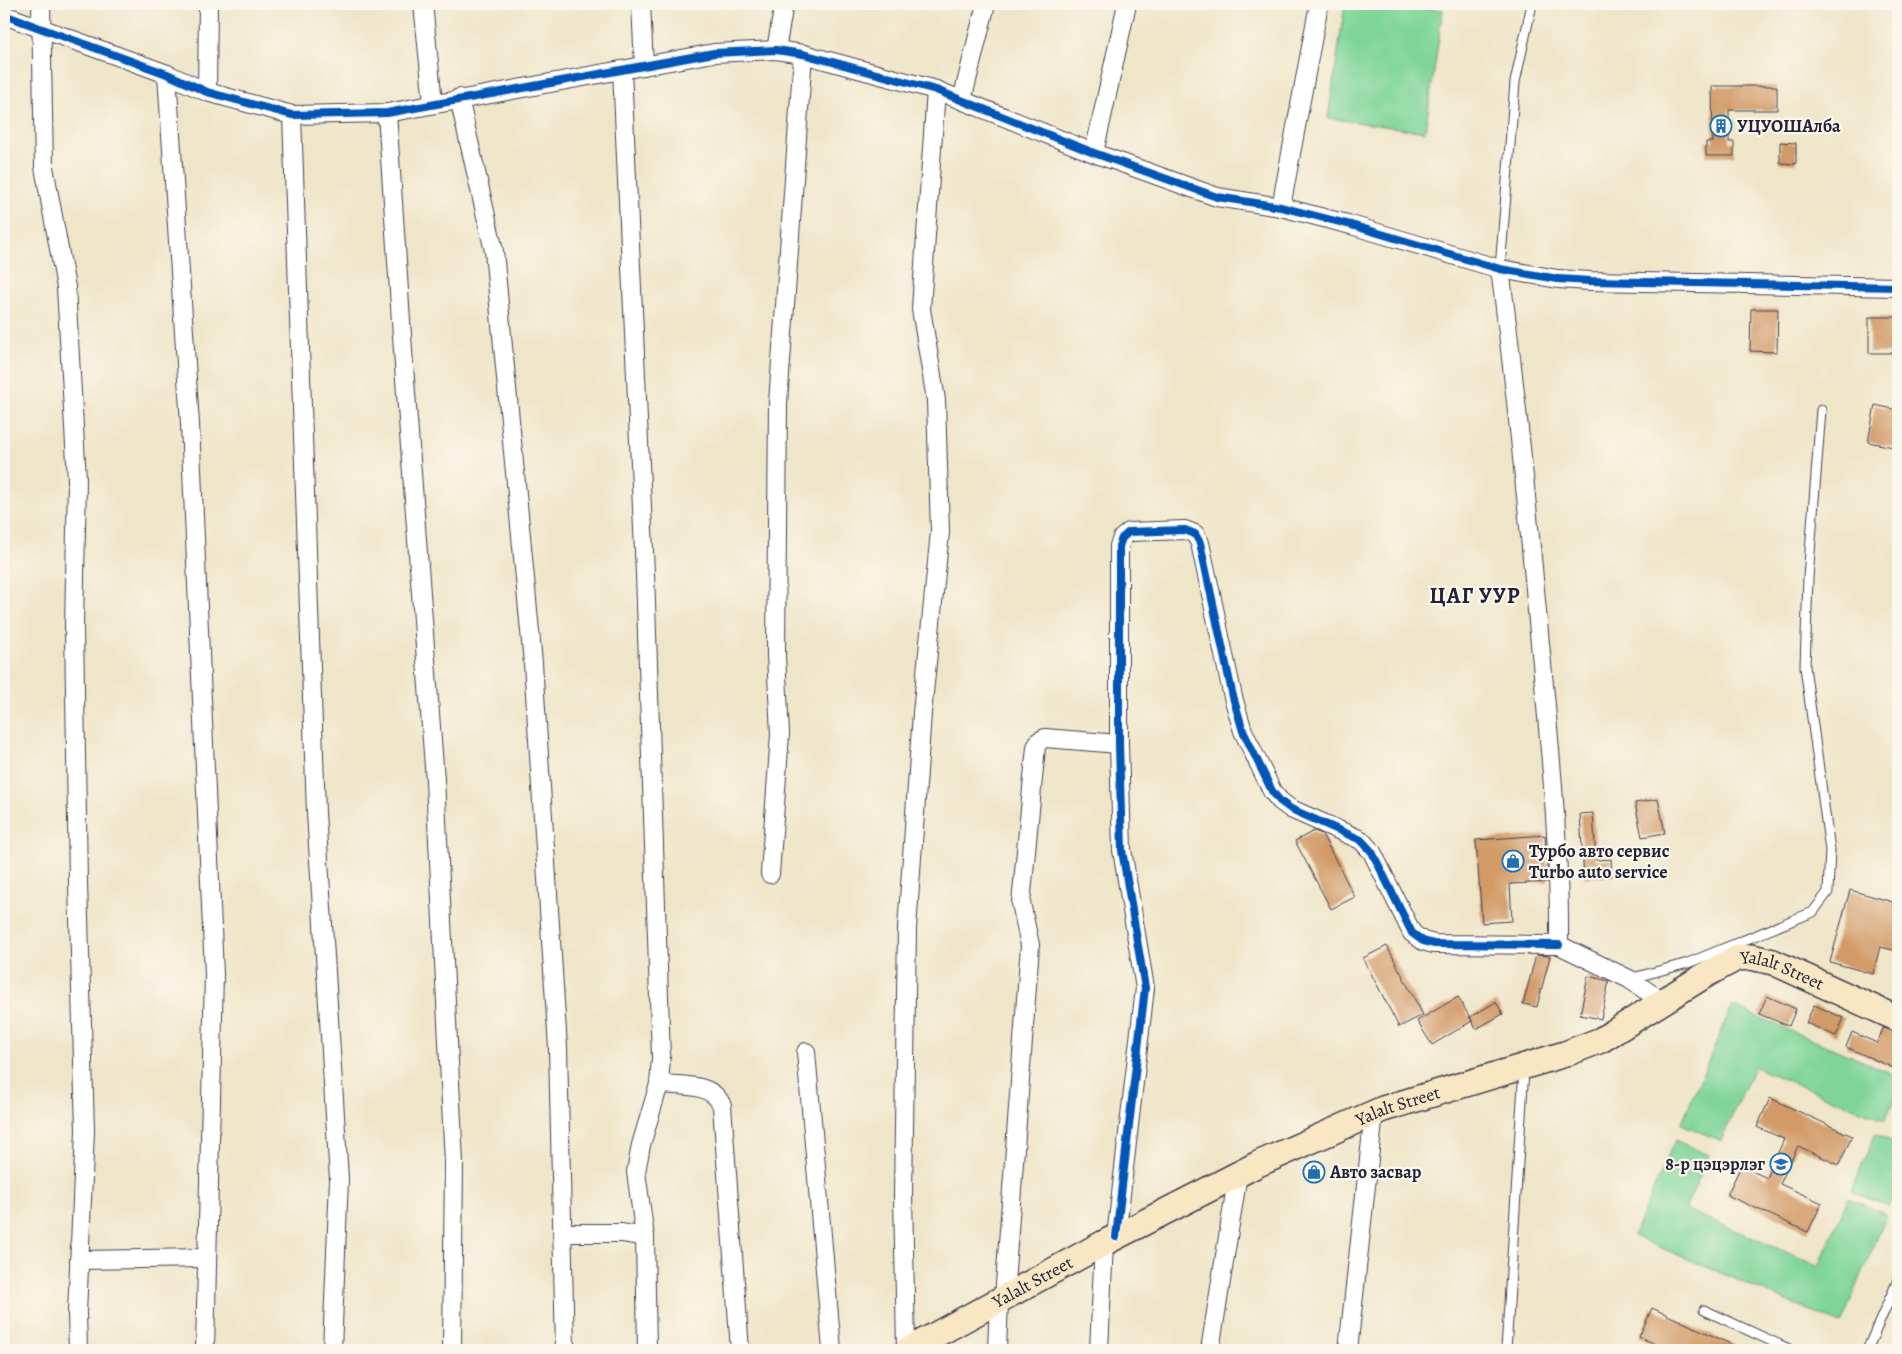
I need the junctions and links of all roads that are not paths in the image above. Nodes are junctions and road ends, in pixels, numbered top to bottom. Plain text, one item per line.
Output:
1 (41, 4) edge
2 (208, 4) edge
3 (423, 4) edge
4 (641, 4) edge
5 (784, 4) edge
6 (986, 4) edge
7 (1127, 4) edge
8 (1319, 4) edge
9 (1532, 4) edge
10 (4, 15) edge
11 (41, 31) junction
12 (776, 50) junction
13 (803, 54) junction
14 (644, 66) junction
15 (622, 70) junction
16 (167, 74) junction
17 (936, 90) junction
18 (207, 92) junction
19 (459, 98) junction
20 (962, 100) junction
21 (433, 103) junction
22 (387, 114) junction
23 (292, 115) junction
24 (1094, 152) junction
25 (1280, 207) junction
26 (1500, 269) junction
27 (1898, 287) edge
28 (1821, 410) dead end
29 (1119, 744) junction
30 (770, 874) dead end
31 (1559, 945) junction
32 (1629, 979) junction
33 (1663, 1002) junction
34 (1898, 1019) edge
35 (806, 1052) dead end
36 (1524, 1067) junction
37 (660, 1084) junction
38 (1374, 1113) junction
39 (1238, 1174) junction
40 (564, 1233) junction
41 (645, 1237) junction
42 (1110, 1240) junction
43 (206, 1258) junction
44 (79, 1260) junction
45 (1898, 1280) edge
46 (1002, 1299) junction
47 (1704, 1310) dead end
48 (78, 1350) edge
49 (205, 1350) edge
50 (332, 1350) edge
51 (452, 1350) edge
52 (564, 1350) edge
53 (647, 1350) edge
54 (740, 1350) edge
55 (832, 1350) edge
56 (907, 1350) edge
57 (996, 1350) edge
58 (1099, 1350) edge
59 (1210, 1350) edge
60 (1348, 1350) edge
61 (1506, 1350) edge
62 (1791, 1350) edge
63 (1867, 1350) edge

1 - 11 street
2 - 18 street
3 - 21 street
4 - 14 street
5 - 12 street
6 - 20 street
7 - 24 street
8 - 25 street
9 - 26 lane
10 - 11 street
11 - 16 street
11 - 44 street
12 - 13 street
12 - 14 street
13 - 17 street
13 - 30 street
14 - 15 street
15 - 19 street
15 - 37 street
16 - 18 street
16 - 43 street
17 - 20 street
17 - 56 street
18 - 23 street
19 - 21 street
19 - 40 street
20 - 24 street
21 - 22 street
22 - 23 street
22 - 51 street
23 - 50 street
24 - 25 street
25 - 26 street
26 - 27 street
26 - 31 street
28 - 32 lane
29 - 31 street
29 - 42 street
29 - 46 street
31 - 32 street
32 - 33 street
33 - 34 street, Yalalt Street
33 - 36 street, Yalalt Street
35 - 55 street
36 - 38 street, Yalalt Street
36 - 61 lane
37 - 41 street
37 - 54 street
38 - 39 street, Yalalt Street
38 - 60 street
39 - 42 street, Yalalt Street
39 - 59 street
40 - 41 street
40 - 52 street
41 - 53 street
42 - 46 street, Yalalt Street
42 - 58 street
43 - 44 street
43 - 49 street
44 - 48 street
45 - 63 lane
46 - 56 street, Yalalt Street
46 - 57 street
47 - 62 lane

